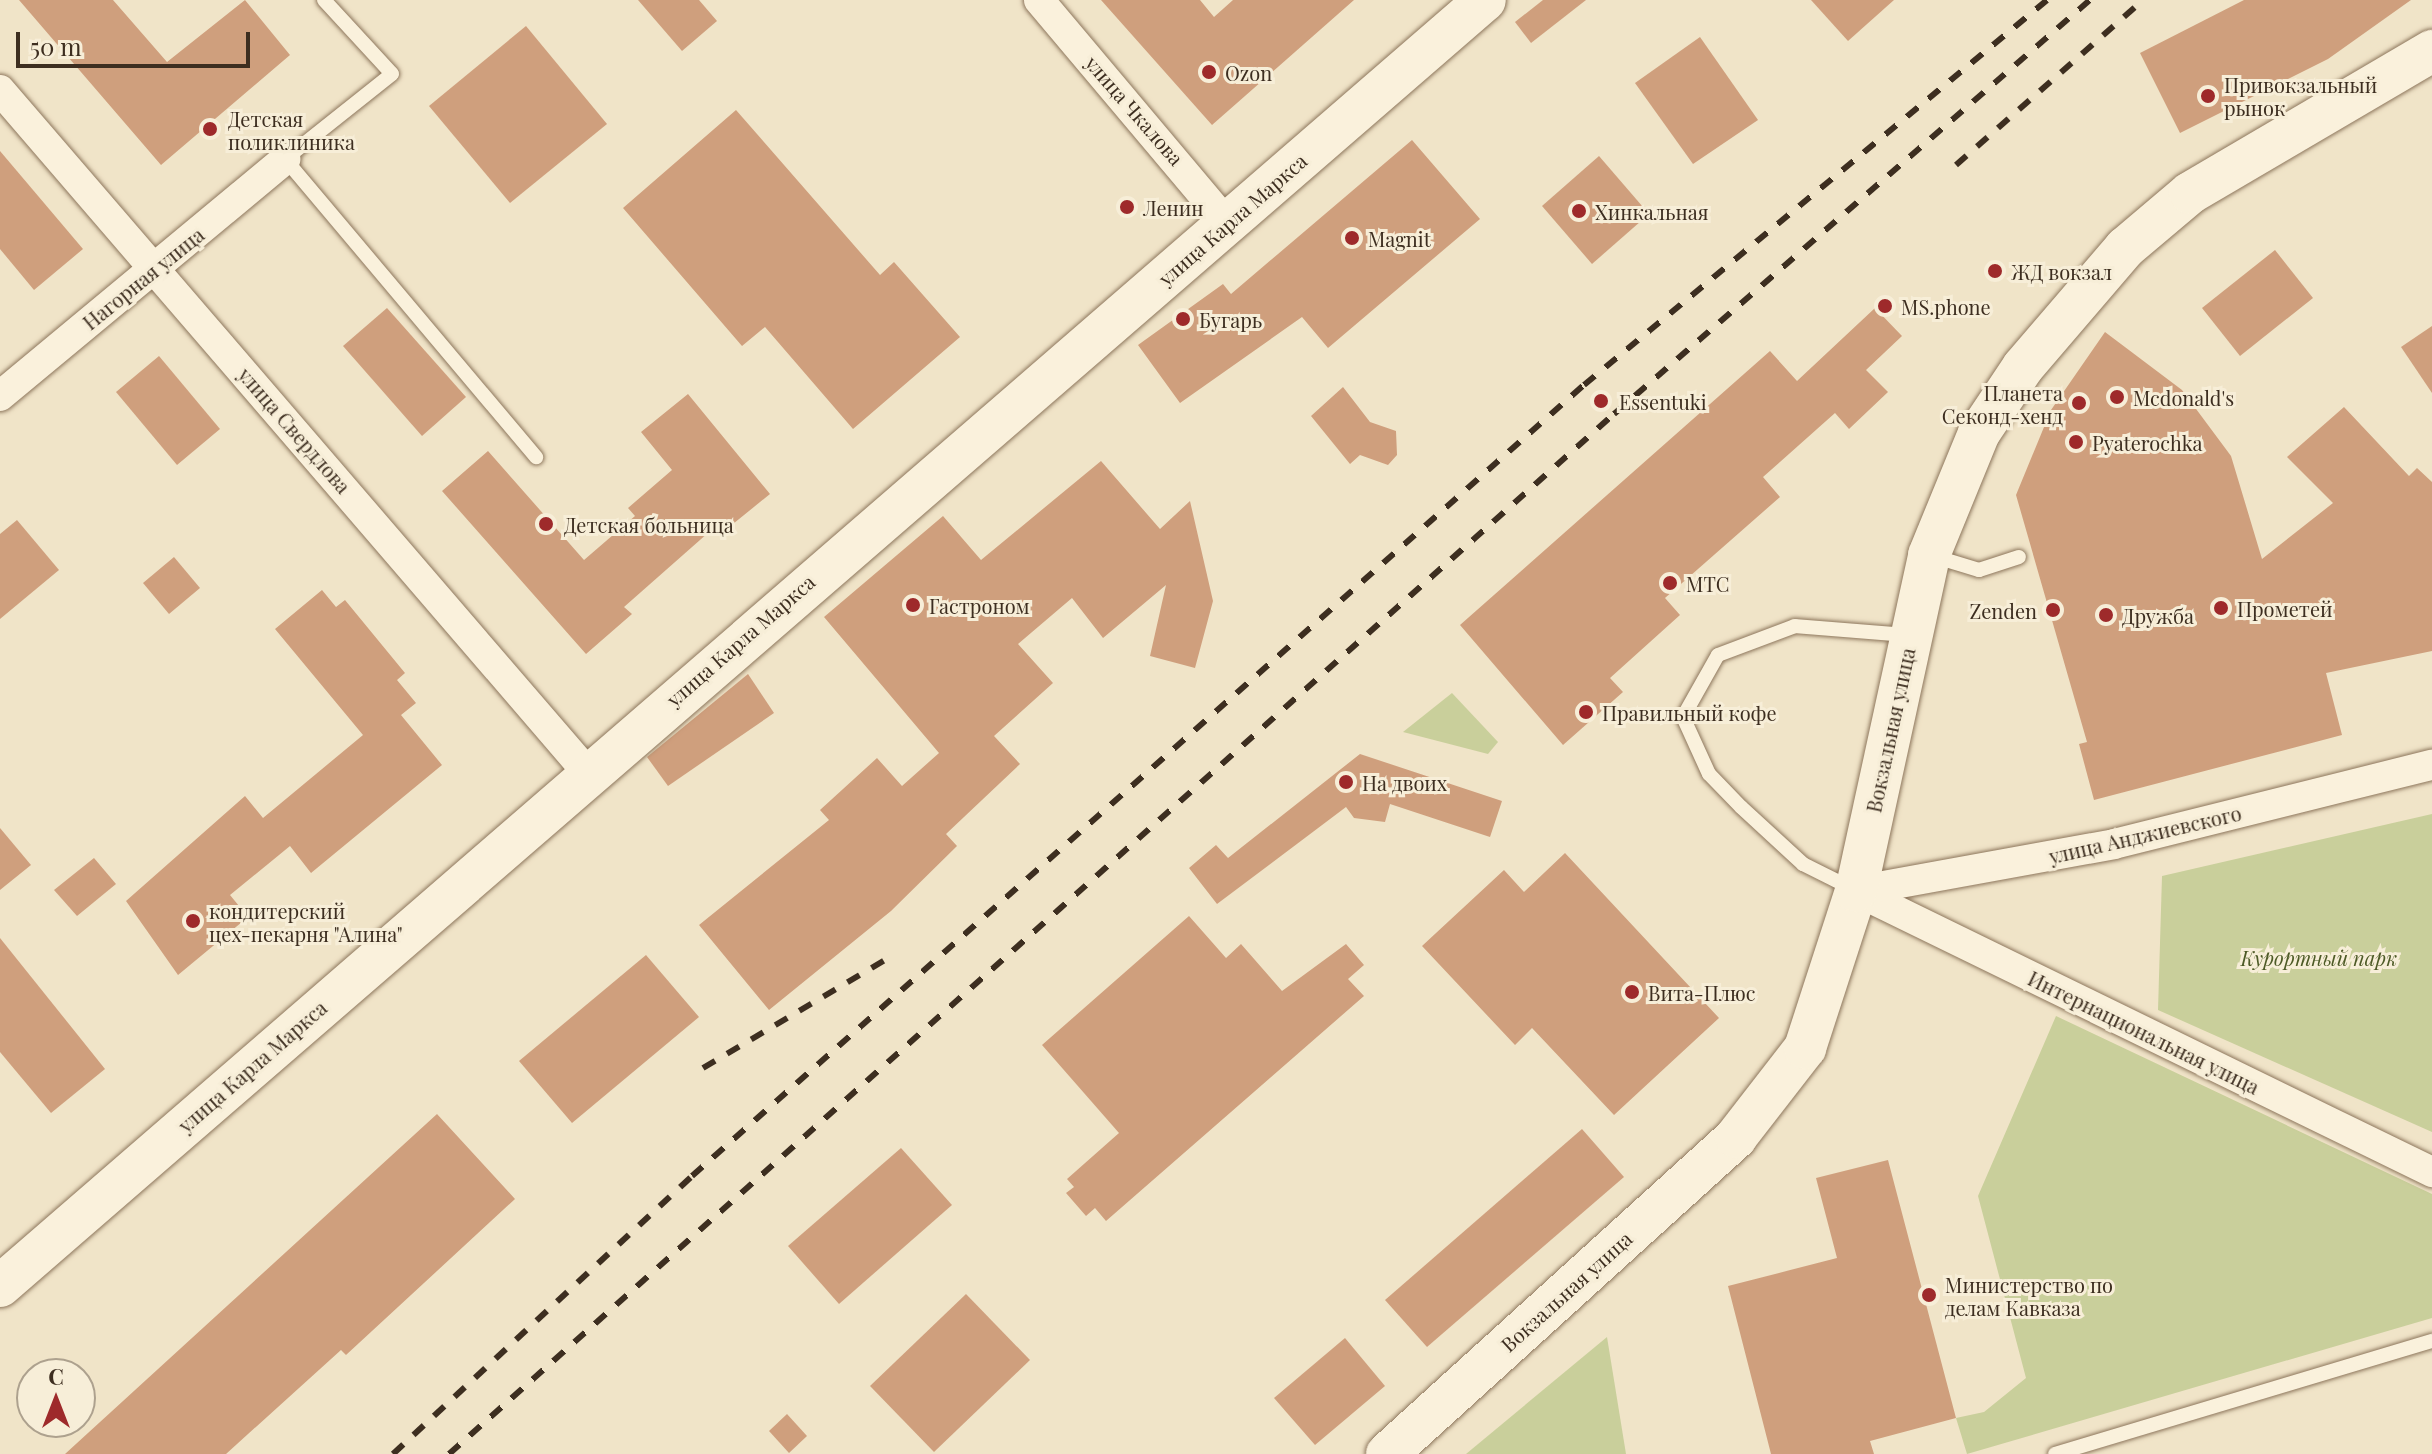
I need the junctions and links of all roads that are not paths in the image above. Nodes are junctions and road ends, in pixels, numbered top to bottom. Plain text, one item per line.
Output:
1 (324, 0) edge
2 (1039, 0) edge
3 (1485, 0) edge
4 (2432, 51) edge
5 (0, 90) edge
6 (285, 159) junction
7 (1227, 223) junction
8 (152, 268) junction
9 (0, 396) edge
10 (536, 457) dead end
11 (1929, 555) junction
12 (2019, 557) dead end
13 (1911, 636) junction
14 (2432, 765) edge
15 (587, 772) junction
16 (1856, 891) junction
17 (2432, 1172) edge
18 (0, 1286) edge
19 (2432, 1341) edge
20 (1387, 1454) edge
21 (2055, 1454) edge

1 - 6 lane
2 - 7 street, улица Чкалова
3 - 7 street, улица Карла Маркса
4 - 11 street, Вокзальная улица
5 - 8 street, улица Свердлова
6 - 8 street, Нагорная улица
6 - 10 lane
7 - 15 street, улица Карла Маркса
8 - 9 street, Нагорная улица
8 - 15 street, улица Свердлова
11 - 12 lane
11 - 13 street, Вокзальная улица
13 - 16 street, Вокзальная улица
13 - 16 lane
14 - 16 street, улица Анджиевского
15 - 18 street, улица Карла Маркса
16 - 17 street, Интернациональная улица
16 - 20 street, Вокзальная улица
19 - 21 lane

